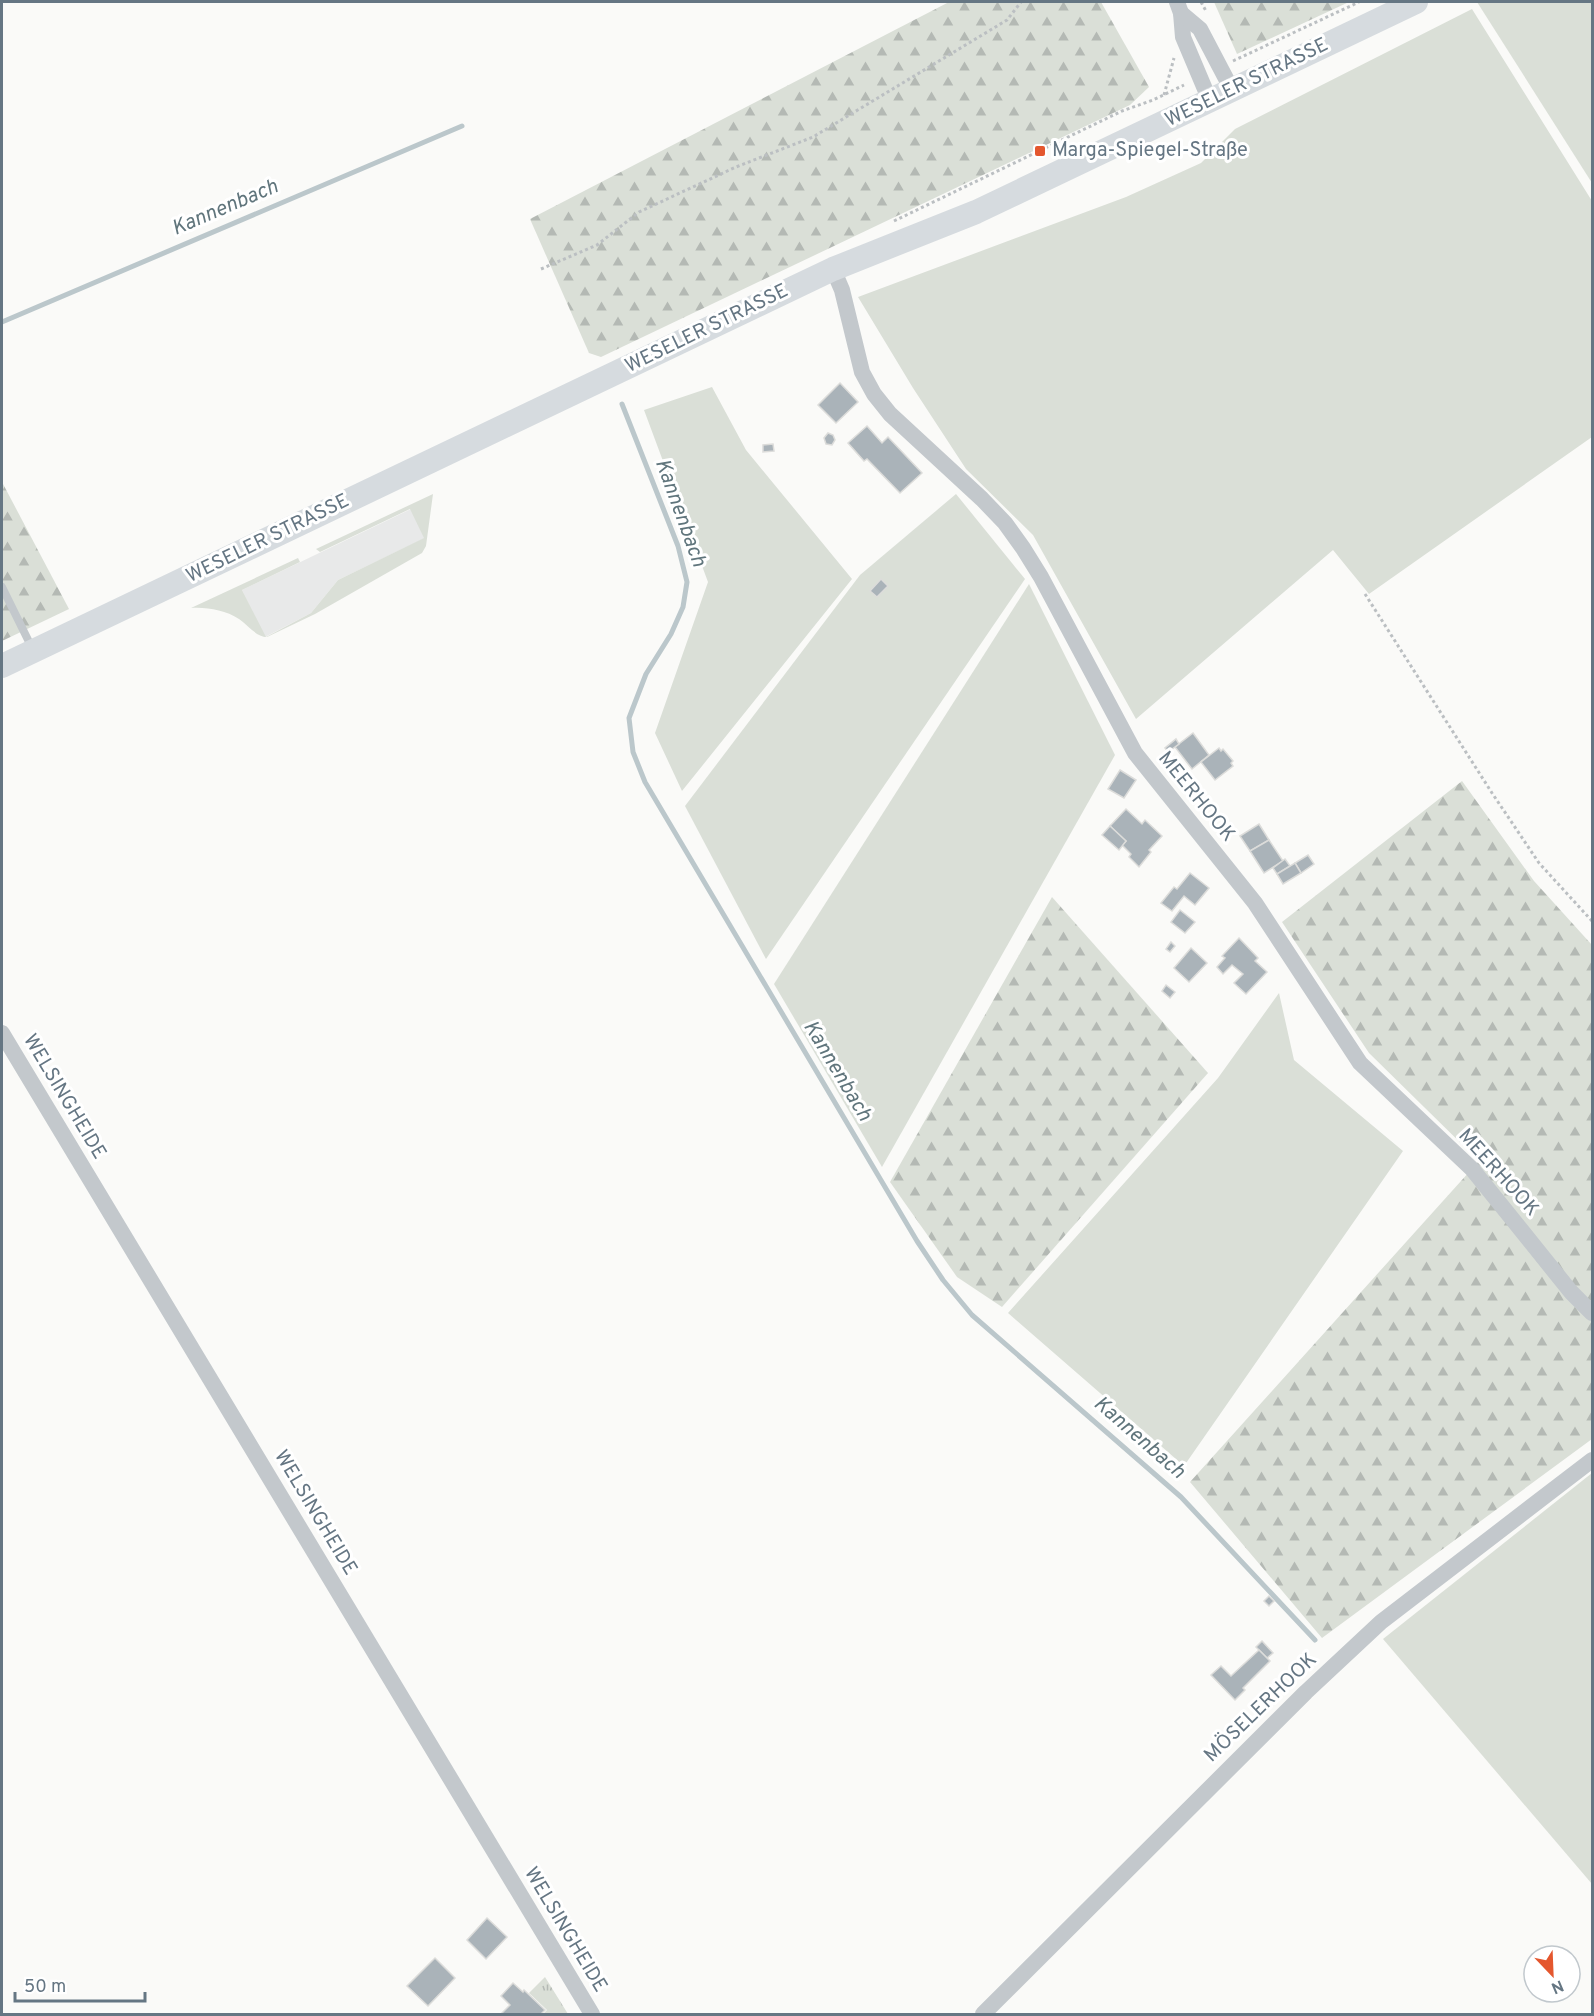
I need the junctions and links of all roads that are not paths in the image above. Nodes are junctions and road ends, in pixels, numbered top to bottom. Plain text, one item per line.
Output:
1 (1416, 2) edge
2 (1179, 7) edge
3 (1232, 90) junction
4 (1210, 101) junction
5 (832, 269) junction
6 (2, 587) edge
7 (34, 651) junction
8 (2, 666) edge
9 (2, 1034) edge
10 (1593, 1313) edge
11 (1593, 1460) edge
12 (592, 2014) edge
13 (983, 2014) edge

1 - 3 main road, WESELER STRASSE
2 - 3 street
2 - 4 street
3 - 4 main road, WESELER STRASSE
4 - 5 main road, WESELER STRASSE
5 - 7 main road, WESELER STRASSE
5 - 10 street, MEERHOOK
6 - 7 lane
7 - 8 main road, WESELER STRASSE
9 - 12 street, WELSINGHEIDE
11 - 13 street, MÖSELERHOOK

